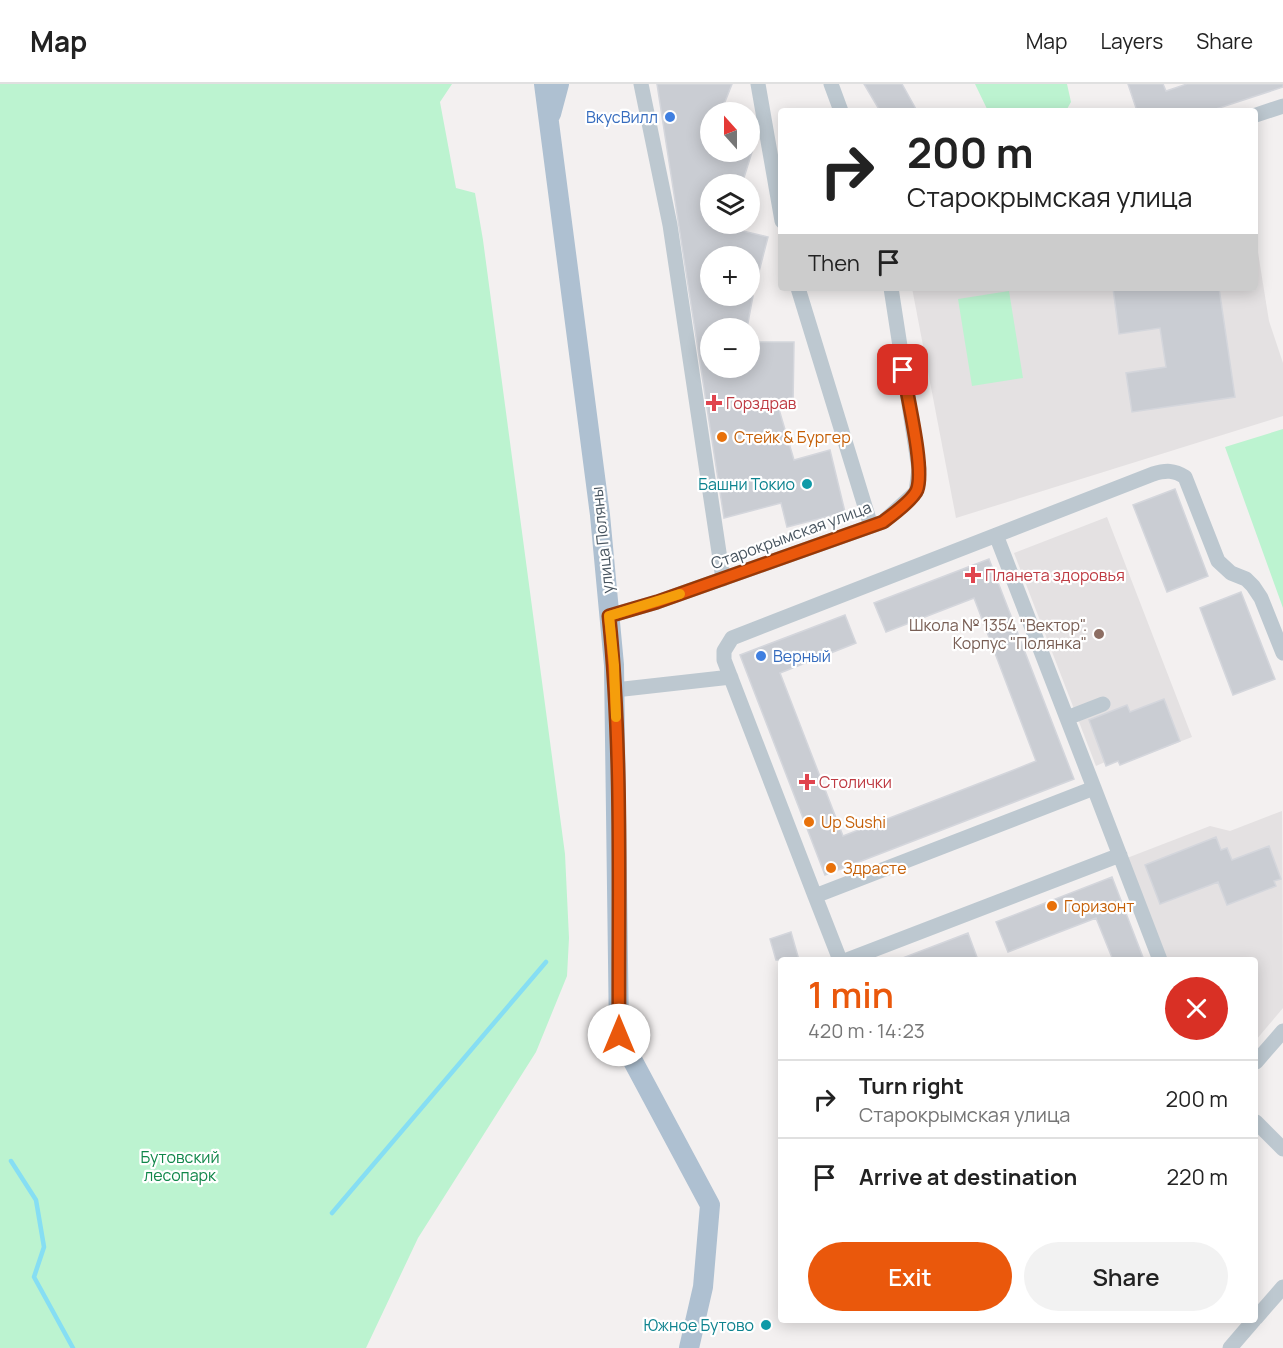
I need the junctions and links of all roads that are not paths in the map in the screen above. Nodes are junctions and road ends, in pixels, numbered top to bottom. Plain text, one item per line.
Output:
1 (544, 84) edge
2 (559, 84) edge
3 (641, 84) edge
4 (758, 84) edge
5 (831, 84) edge
6 (1283, 106) edge
7 (840, 108) edge
8 (1258, 114) edge
9 (549, 119) junction
10 (778, 198) edge
11 (799, 291) edge
12 (891, 291) edge
13 (871, 526) junction
14 (996, 535) junction
15 (723, 579) junction
16 (609, 616) junction
17 (1283, 653) edge
18 (730, 677) junction
19 (615, 690) junction
20 (1103, 704) dead end
21 (1067, 718) junction
22 (1094, 788) junction
23 (1120, 855) junction
24 (815, 896) junction
25 (839, 957) edge
26 (855, 957) edge
27 (1159, 957) edge
28 (1283, 1031) edge
29 (1258, 1060) edge
30 (1258, 1124) edge
31 (1283, 1149) edge
32 (1283, 1287) edge
33 (1258, 1316) edge
34 (1252, 1323) edge
35 (689, 1348) edge
36 (1230, 1348) edge

1 - 9 main road, улица Поляны
2 - 9 main road
3 - 15 street
4 - 10 street
5 - 7 street
6 - 8 street
9 - 16 main road, улица Поляны
11 - 13 street
12 - 13 street, Старокрымская улица
13 - 15 street, Старокрымская улица
14 - 17 street
14 - 18 street
14 - 21 street
15 - 16 street, Старокрымская улица
16 - 19 main road, улица Поляны
18 - 19 street
18 - 24 street
19 - 35 main road, улица Поляны
20 - 21 street
21 - 22 street
22 - 23 street
22 - 24 street
23 - 26 street
23 - 27 street
24 - 25 street
28 - 29 street
30 - 31 street
32 - 33 street
34 - 36 street

